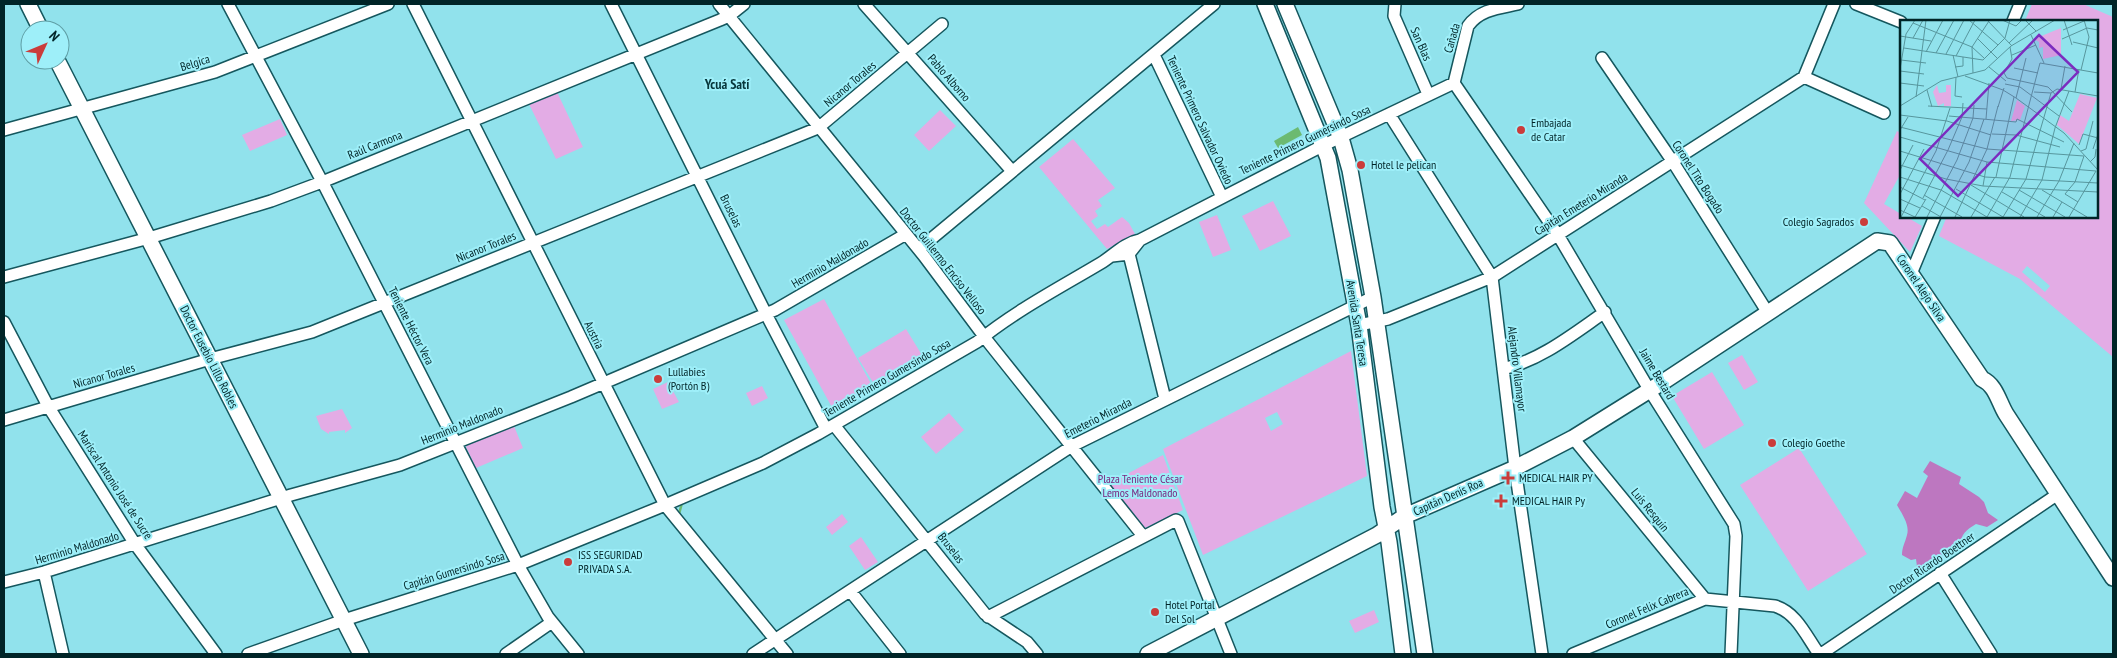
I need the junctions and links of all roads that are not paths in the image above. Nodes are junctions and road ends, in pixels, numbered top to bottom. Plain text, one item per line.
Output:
1 (28, 4) edge
2 (228, 4) edge
3 (388, 4) edge
4 (412, 4) edge
5 (611, 4) edge
6 (719, 4) edge
7 (744, 4) edge
8 (864, 4) edge
9 (1214, 4) edge
10 (1265, 4) edge
11 (1285, 4) edge
12 (1395, 4) edge
13 (1518, 4) edge
14 (1834, 4) edge
15 (1856, 4) edge
16 (2020, 4) edge
17 (729, 16) junction
18 (37, 20) edge
19 (2013, 20) edge
20 (1900, 22) edge
21 (942, 24) dead end
22 (908, 52) junction
23 (636, 53) junction
24 (1154, 54) junction
25 (256, 56) junction
26 (1602, 58) dead end
27 (62, 70) edge
28 (1804, 77) junction
29 (1454, 83) junction
30 (1428, 94) junction
31 (81, 107) junction
32 (1884, 113) dead end
33 (1389, 114) junction
34 (470, 120) junction
35 (818, 128) junction
36 (4, 130) edge
37 (1341, 138) junction
38 (1324, 145) junction
39 (1673, 162) junction
40 (1012, 172) junction
41 (698, 176) junction
42 (322, 182) junction
43 (1222, 197) junction
44 (1934, 218) edge
45 (906, 234) junction
46 (1558, 235) junction
47 (149, 238) junction
48 (1140, 240) junction
49 (533, 243) junction
50 (918, 249) junction
51 (1129, 254) junction
52 (1112, 256) junction
53 (1911, 274) junction
54 (4, 277) edge
55 (1492, 277) junction
56 (1373, 297) junction
57 (384, 303) junction
58 (1355, 305) junction
59 (1605, 312) junction
60 (1768, 313) junction
61 (766, 314) junction
62 (1377, 321) junction
63 (4, 322) edge
64 (1359, 325) junction
65 (984, 336) junction
66 (210, 359) junction
67 (1503, 369) junction
68 (603, 383) junction
69 (1650, 390) junction
70 (1165, 399) junction
71 (48, 406) junction
72 (4, 420) edge
73 (830, 427) junction
74 (1573, 438) junction
75 (455, 443) junction
76 (1072, 446) junction
77 (1515, 468) junction
78 (2058, 494) junction
79 (282, 498) junction
80 (665, 505) junction
81 (1405, 516) junction
82 (1386, 529) junction
83 (1143, 536) junction
84 (928, 541) junction
85 (135, 544) junction
86 (518, 565) junction
87 (44, 572) junction
88 (1940, 573) junction
89 (2113, 578) edge
90 (4, 582) edge
91 (851, 592) junction
92 (1704, 599) junction
93 (1734, 602) junction
94 (988, 616) junction
95 (1217, 618) junction
96 (344, 620) junction
97 (552, 622) junction
98 (776, 640) junction
99 (63, 654) edge
100 (216, 654) edge
101 (248, 654) edge
102 (362, 654) edge
103 (506, 654) edge
104 (578, 654) edge
105 (753, 654) edge
106 (787, 654) edge
107 (900, 654) edge
108 (1037, 654) edge
109 (1148, 654) edge
110 (1231, 654) edge
111 (1403, 654) edge
112 (1425, 654) edge
113 (1542, 654) edge
114 (1573, 654) edge
115 (1731, 654) edge
116 (1820, 654) edge
117 (1991, 654) edge

1 - 18 main road
2 - 25 street, Teniente Héctor Vera
3 - 25 street, Belgica
4 - 34 street, Austria
5 - 23 street, Bruselas
6 - 17 street, Doctor Guillermo Enciso Velloso
7 - 17 street, Raúl Carmona
8 - 22 street, Pablo Alborno
9 - 24 street
10 - 38 main road, Avenida Santa Teresa
11 - 37 main road, Avenida Santa Teresa
12 - 30 street, San Blas
13 - 29 street, Cañada
14 - 28 street
15 - 20 street
16 - 19 street
17 - 23 street, Raúl Carmona
17 - 35 street, Doctor Guillermo Enciso Velloso
21 - 22 street, Nicanor Torales
22 - 35 street, Nicanor Torales
22 - 40 street, Pablo Alborno
23 - 34 street, Raúl Carmona
23 - 41 street, Bruselas
24 - 40 street
24 - 43 street, Teniente Primero Salvador Oviedo
25 - 31 street, Belgica
25 - 42 street, Teniente Héctor Vera
26 - 39 street, Coronel Tito Bogado
27 - 31 main road, Doctor Eusebio Lillo Robles
28 - 32 street
28 - 39 street, Capitán Emeterio Miranda
29 - 30 street, Teniente Primero Gumersindo Sosa
29 - 46 street, Jaime Bestard
30 - 33 street, Teniente Primero Gumersindo Sosa
31 - 36 street, Belgica
31 - 47 main road, Doctor Eusebio Lillo Robles
33 - 37 street, Teniente Primero Gumersindo Sosa
33 - 55 street, Alejandro Villamayor
34 - 42 street, Raúl Carmona
34 - 49 street, Austria
35 - 41 street, Nicanor Torales
35 - 45 street, Doctor Guillermo Enciso Velloso
37 - 38 street, Teniente Primero Gumersindo Sosa
37 - 56 main road, Avenida Santa Teresa
38 - 43 street, Teniente Primero Gumersindo Sosa
38 - 58 main road, Avenida Santa Teresa
39 - 46 street, Capitán Emeterio Miranda
39 - 60 street, Coronel Tito Bogado
40 - 50 street
41 - 49 street, Nicanor Torales
41 - 61 street, Bruselas
42 - 47 street, Raúl Carmona
42 - 57 street, Teniente Héctor Vera
43 - 48 street, Teniente Primero Gumersindo Sosa
44 - 53 street
45 - 50 street, Doctor Guillermo Enciso Velloso
45 - 61 street, Herminio Maldonado
46 - 55 street, Capitán Emeterio Miranda
46 - 59 street, Jaime Bestard
47 - 54 street, Raúl Carmona
47 - 66 main road, Doctor Eusebio Lillo Robles
48 - 51 street
48 - 52 street
49 - 57 street, Nicanor Torales
49 - 68 street, Austria
50 - 65 street, Doctor Guillermo Enciso Velloso
51 - 52 street
51 - 70 street
52 - 65 street, Teniente Primero Gumersindo Sosa
53 - 60 main road, Coronel Alejo Silva
53 - 78 main road, Coronel Alejo Silva
55 - 62 street, Capitán Emeterio Miranda
55 - 67 street, Alejandro Villamayor
56 - 58 street, Emeterio Miranda
56 - 62 main road, Avenida Santa Teresa
57 - 66 street, Nicanor Torales
57 - 75 street, Teniente Héctor Vera
58 - 64 main road, Avenida Santa Teresa
58 - 70 street, Emeterio Miranda
59 - 67 street
59 - 69 street, Jaime Bestard
60 - 69 main road, Capitán Denis Roa
61 - 68 street, Herminio Maldonado
61 - 73 street, Bruselas
62 - 64 street, Capitán Emeterio Miranda
62 - 81 main road, Avenida Santa Teresa
63 - 71 street, Mariscal Antonio José de Sucre
64 - 82 main road, Avenida Santa Teresa
65 - 73 street, Teniente Primero Gumersindo Sosa
65 - 76 street, Doctor Guillermo Enciso Velloso
66 - 71 street, Nicanor Torales
66 - 79 main road, Doctor Eusebio Lillo Robles
67 - 77 street, Alejandro Villamayor
68 - 75 street, Herminio Maldonado
68 - 80 street, Austria
69 - 74 main road, Capitán Denis Roa
69 - 93 street, Jaime Bestard
70 - 76 street, Emeterio Miranda
71 - 72 street, Nicanor Torales
71 - 85 street, Mariscal Antonio José de Sucre
73 - 80 street, Teniente Primero Gumersindo Sosa
73 - 84 street, Bruselas
74 - 77 main road, Capitán Denis Roa
74 - 92 street, Luis Resquin
75 - 79 street, Herminio Maldonado
75 - 86 street, Teniente Héctor Vera
76 - 83 street, Doctor Guillermo Enciso Velloso
76 - 84 street, Emeterio Miranda
77 - 81 main road, Capitán Denis Roa
77 - 113 street, Alejandro Villamayor
78 - 88 street, Doctor Ricardo Boettner
78 - 89 main road, Coronel Alejo Silva
79 - 85 street, Herminio Maldonado
79 - 96 main road, Doctor Eusebio Lillo Robles
80 - 86 street, Capitán Gumersindo Sosa
80 - 98 street, Austria
81 - 82 main road, Capitán Denis Roa
81 - 112 main road, Avenida Santa Teresa
82 - 95 main road, Capitán Denis Roa
82 - 111 main road, Avenida Santa Teresa
83 - 94 street
83 - 95 street
84 - 91 street, Emeterio Miranda
84 - 94 street, Bruselas
85 - 87 street, Herminio Maldonado
85 - 100 street, Mariscal Antonio José de Sucre
86 - 96 street, Capitán Gumersindo Sosa
86 - 97 street, Teniente Héctor Vera
87 - 90 street, Herminio Maldonado
87 - 99 street
88 - 116 street, Doctor Ricardo Boettner
88 - 117 street
91 - 98 street, Emeterio Miranda
91 - 107 street
92 - 93 street, Coronel Felix Cabrera
92 - 114 street, Coronel Felix Cabrera
93 - 115 street, Jaime Bestard
93 - 116 street
94 - 108 street, Bruselas
95 - 109 main road, Capitán Denis Roa
95 - 110 street
96 - 101 street, Capitán Gumersindo Sosa
96 - 102 main road, Doctor Eusebio Lillo Robles
97 - 103 street
97 - 104 street, Teniente Héctor Vera
98 - 105 street, Emeterio Miranda
98 - 106 street, Austria

